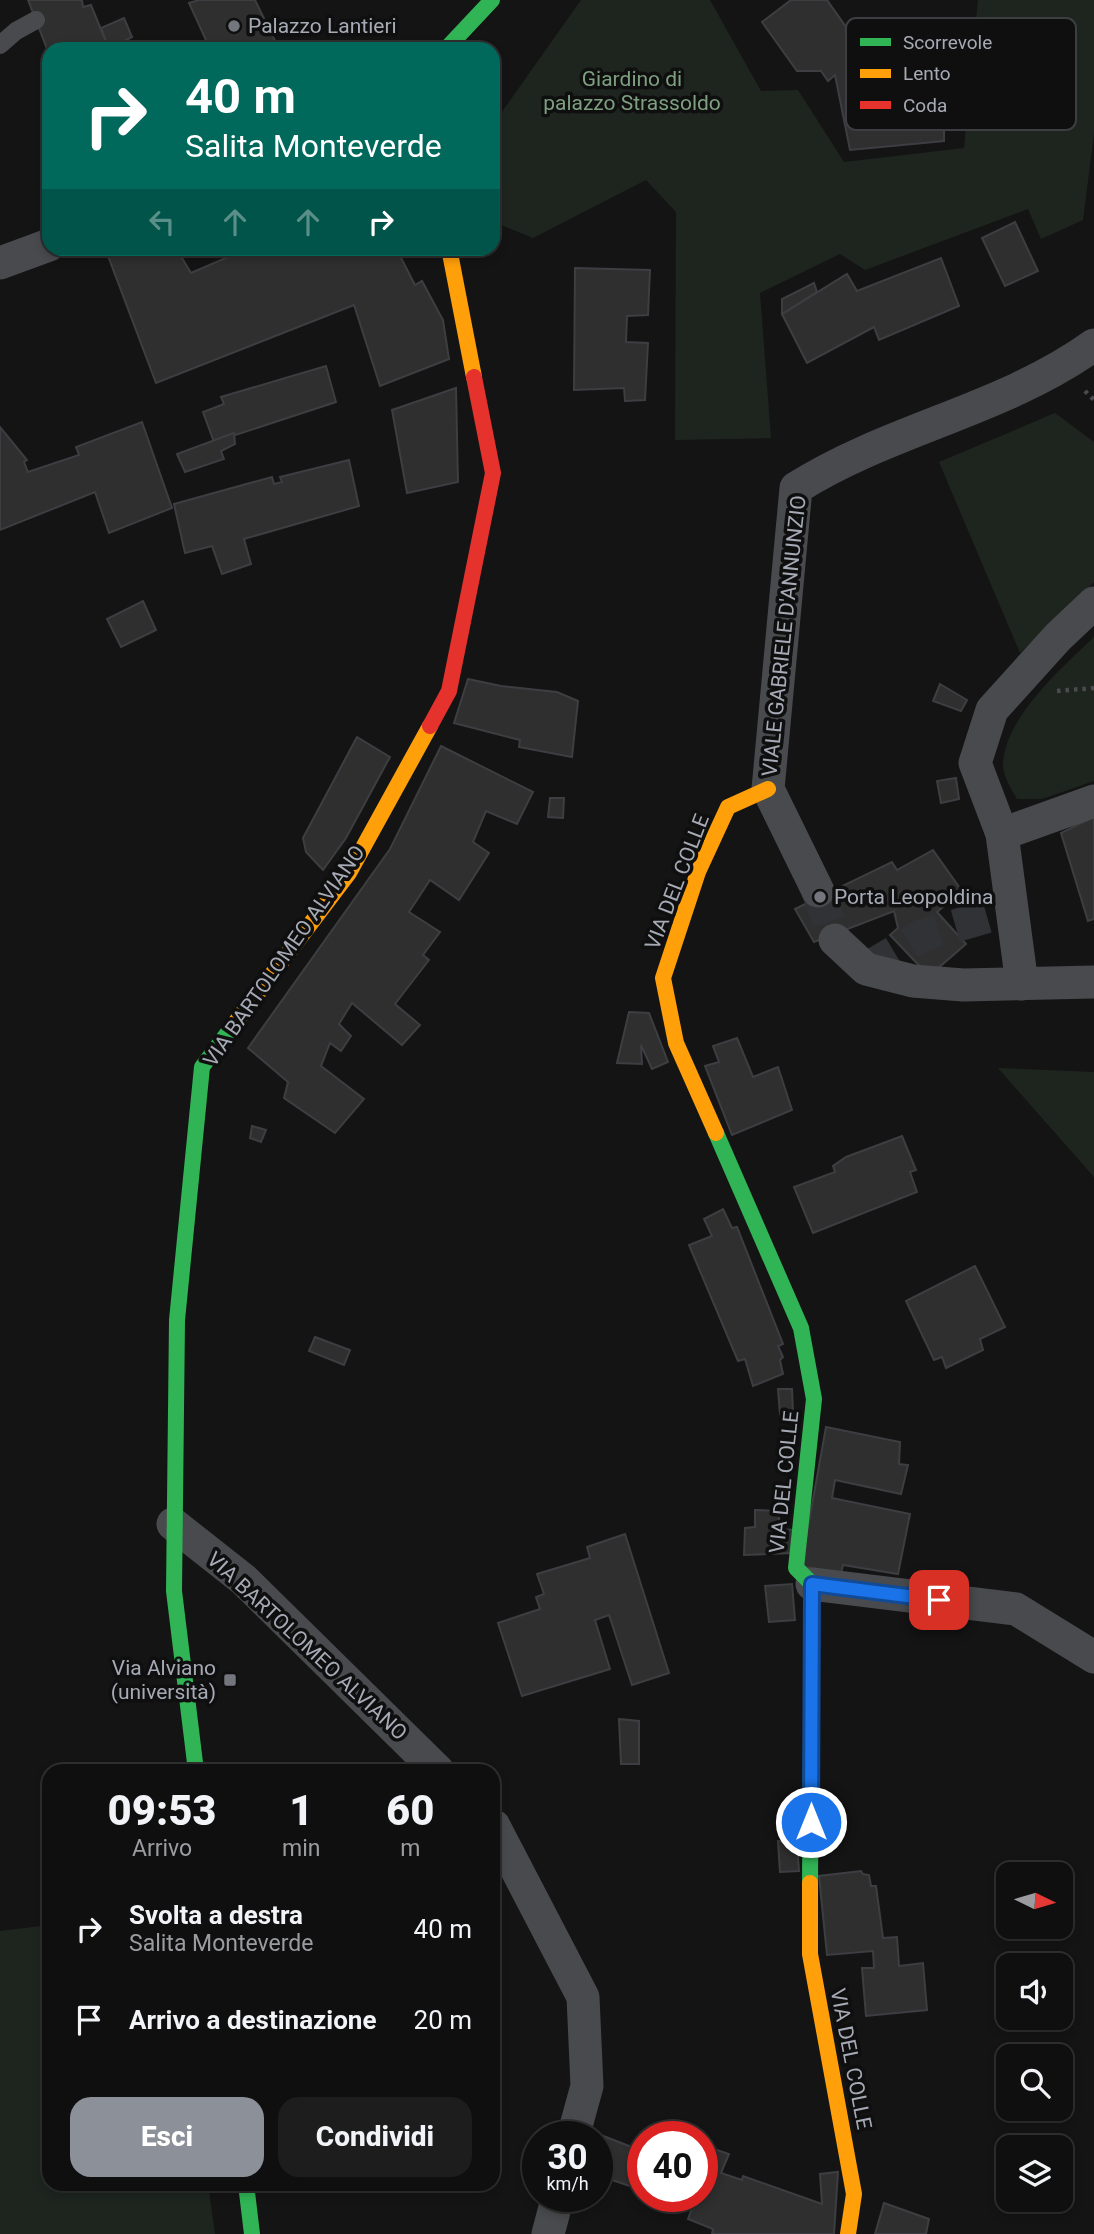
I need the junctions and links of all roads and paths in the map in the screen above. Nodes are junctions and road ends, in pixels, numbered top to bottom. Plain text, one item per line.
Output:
1 (492, 0) edge
2 (36, 20) dead end
3 (453, 42) edge
4 (0, 46) edge
5 (42, 248) edge
6 (451, 256) edge
7 (0, 263) edge
8 (1094, 345) edge
9 (1094, 603) edge
10 (1094, 688) edge
11 (1056, 691) dead end
12 (768, 789) junction
13 (1094, 800) edge
14 (1002, 834) junction
15 (818, 891) tunnel mouth
16 (835, 940) tunnel mouth
17 (1094, 982) edge
18 (1021, 984) junction
19 (173, 1524) junction
20 (812, 1584) junction
21 (1094, 1657) edge
22 (195, 1764) edge
23 (431, 1764) edge
24 (500, 1838) edge
25 (577, 2121) edge
26 (247, 2191) edge
27 (554, 2212) edge
28 (252, 2234) edge
29 (548, 2234) edge
30 (848, 2234) edge

1 - 3 main road
2 - 4 lane
5 - 7 street
6 - 19 main road, VIA BARTOLOMEO ALVIANO
8 - 12 street, VIALE GABRIELE D'ANNUNZIO
9 - 14 street
10 - 11 path
12 - 15 street, VIALE GABRIELE D'ANNUNZIO
12 - 20 main road, VIA DEL COLLE
13 - 14 street
14 - 18 street
16 - 18 street
17 - 18 street
19 - 22 main road, VIA BARTOLOMEO ALVIANO
19 - 23 street, VIA BARTOLOMEO ALVIANO
20 - 21 street
20 - 30 main road, VIA DEL COLLE
24 - 25 street
26 - 28 main road
27 - 29 street

